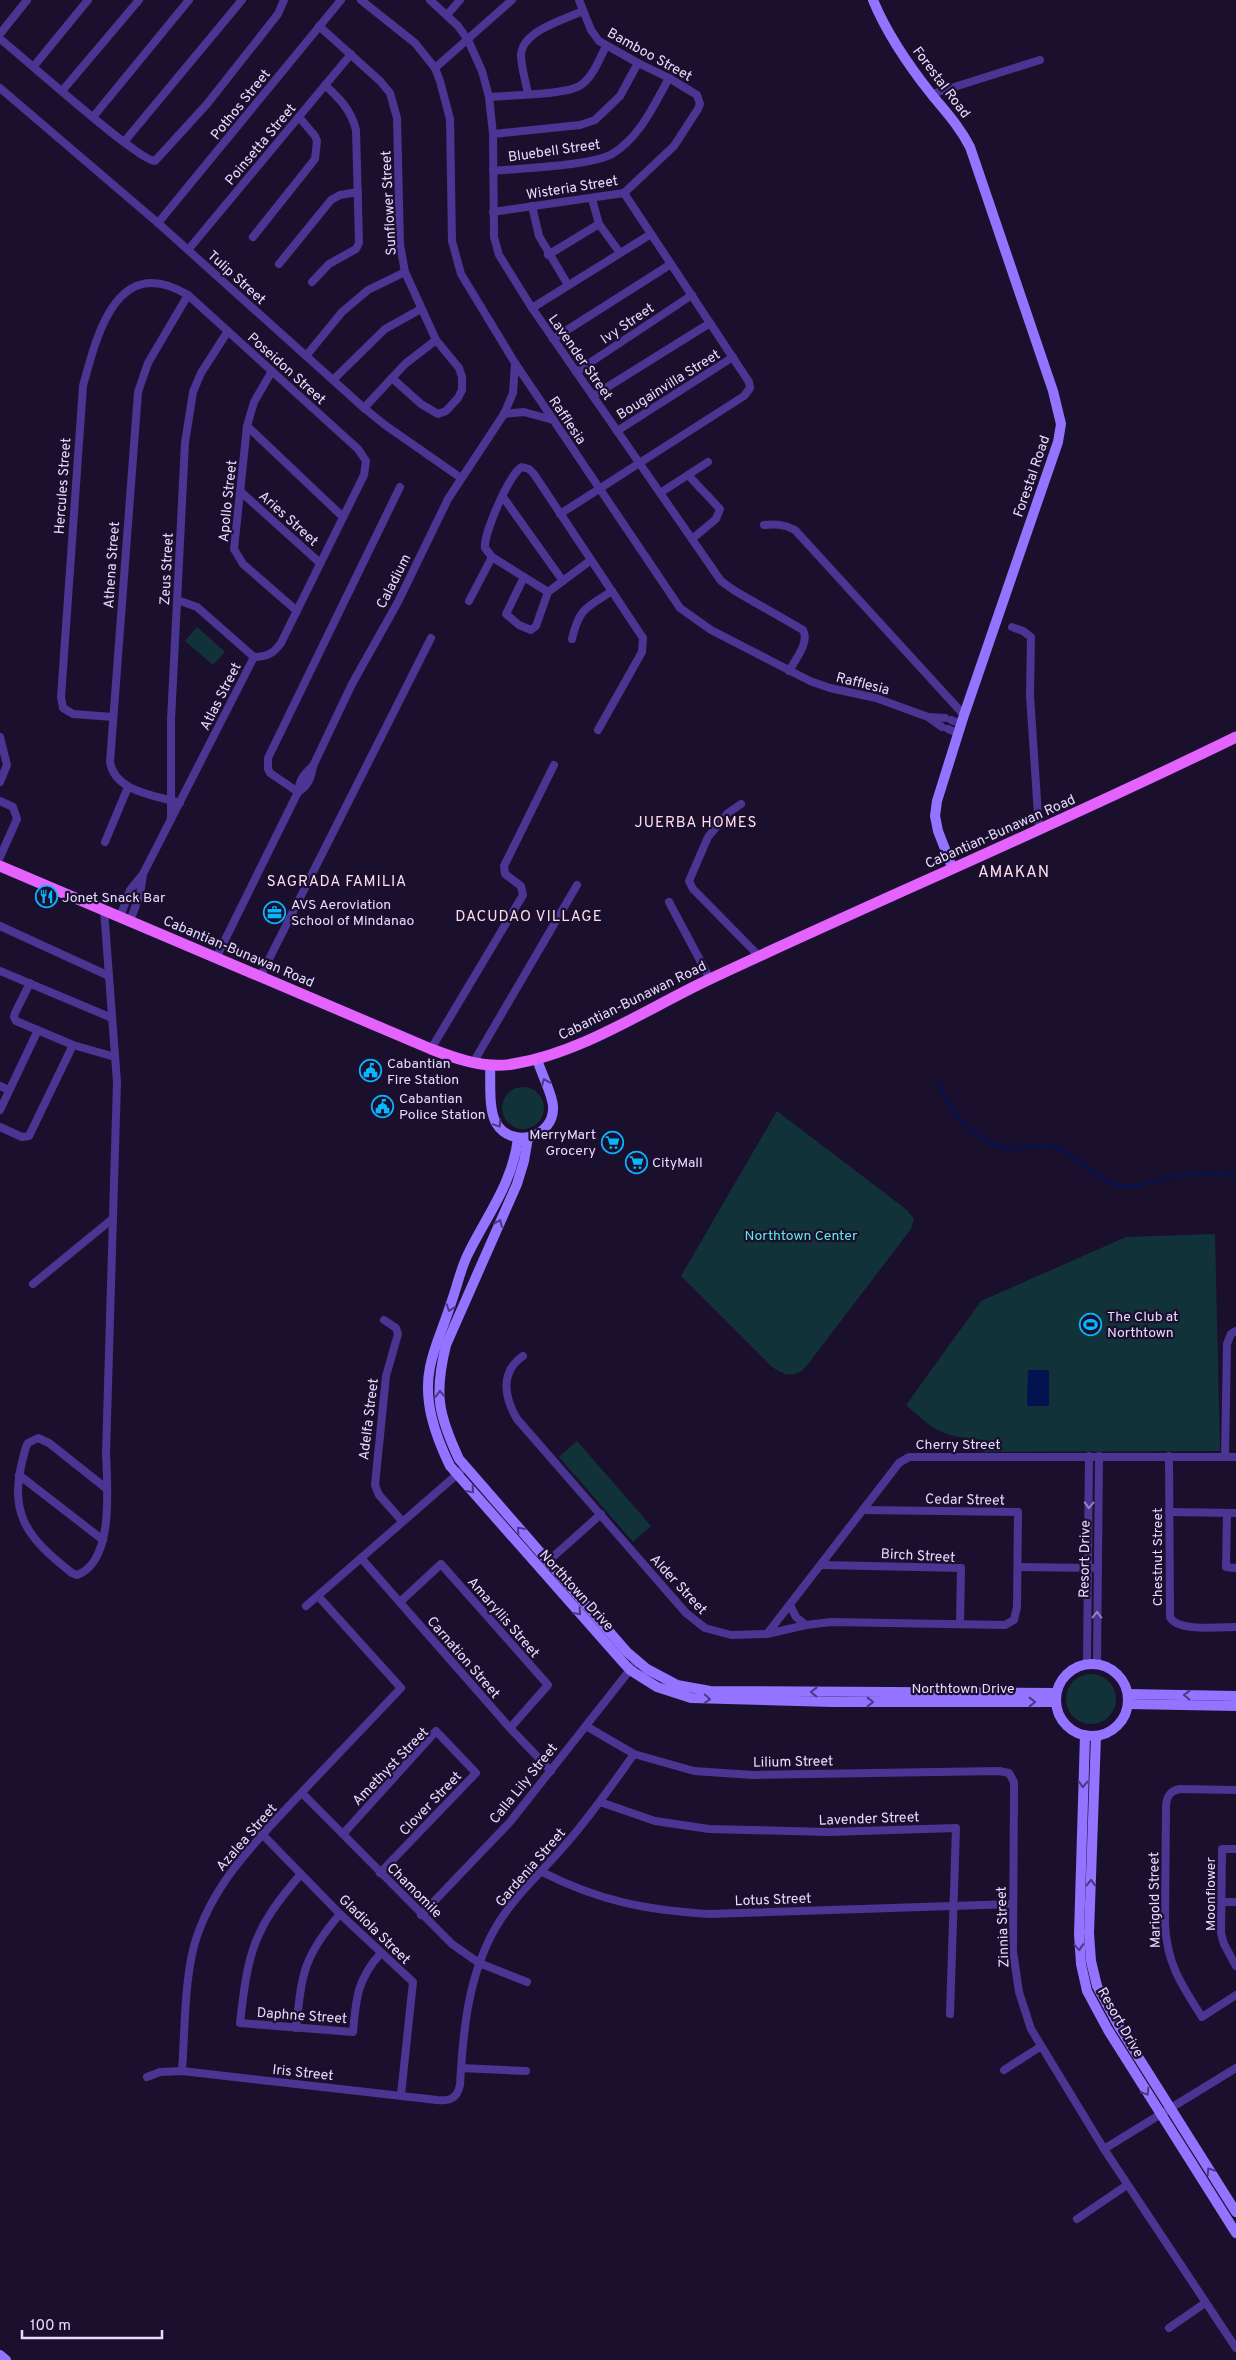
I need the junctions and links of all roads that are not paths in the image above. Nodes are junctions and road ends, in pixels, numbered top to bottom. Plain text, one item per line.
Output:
1 (28, 0) edge
2 (88, 0) edge
3 (139, 0) edge
4 (190, 0) edge
5 (242, 0) edge
6 (284, 0) edge
7 (341, 0) edge
8 (361, 0) edge
9 (430, 0) edge
10 (460, 0) edge
11 (512, 0) edge
12 (579, 0) edge
13 (873, 0) edge
14 (583, 11) junction
15 (447, 15) junction
16 (320, 26) junction
17 (0, 34) edge
18 (0, 39) edge
19 (468, 40) junction
20 (606, 46) junction
21 (351, 54) junction
22 (1040, 60) dead end
23 (638, 63) junction
24 (34, 66) junction
25 (435, 68) junction
26 (669, 78) junction
27 (325, 85) junction
28 (0, 88) edge
29 (62, 91) junction
30 (528, 94) junction
31 (932, 94) junction
32 (489, 97) junction
33 (700, 100) joint
34 (93, 117) junction
35 (299, 117) junction
36 (493, 134) junction
37 (124, 142) junction
38 (494, 171) junction
39 (358, 192) junction
40 (624, 193) junction
41 (592, 198) junction
42 (532, 206) junction
43 (493, 212) junction
44 (158, 223) junction
45 (599, 224) junction
46 (651, 234) junction
47 (252, 237) dead end
48 (188, 250) junction
49 (620, 252) junction
50 (548, 255) junction
51 (279, 264) dead end
52 (671, 264) junction
53 (405, 272) junction
54 (312, 282) dead end
55 (568, 285) junction
56 (188, 295) junction
57 (692, 295) junction
58 (532, 308) junction
59 (421, 309) junction
60 (710, 323) junction
61 (228, 331) junction
62 (553, 339) junction
63 (436, 340) junction
64 (306, 356) junction
65 (733, 357) junction
66 (515, 363) junction
67 (272, 371) junction
68 (576, 372) junction
69 (392, 378) junction
70 (333, 380) junction
71 (593, 396) junction
72 (364, 408) junction
73 (504, 414) junction
74 (553, 420) junction
75 (247, 426) junction
76 (617, 431) junction
77 (366, 461) joint
78 (708, 462) dead end
79 (639, 463) junction
80 (688, 475) junction
81 (461, 478) junction
82 (400, 487) dead end
83 (599, 488) junction
84 (241, 492) junction
85 (660, 493) junction
86 (503, 497) junction
87 (560, 514) junction
88 (343, 517) junction
89 (764, 525) dead end
90 (692, 539) junction
91 (492, 556) junction
92 (591, 560) junction
93 (320, 563) junction
94 (524, 576) junction
95 (563, 581) junction
96 (612, 591) junction
97 (548, 592) junction
98 (177, 600) junction
99 (469, 601) dead end
100 (297, 611) junction
101 (1012, 626) dead end
102 (431, 638) dead end
103 (572, 639) dead end
104 (254, 657) junction
105 (789, 671) junction
106 (113, 717) junction
107 (928, 717) junction
108 (956, 722) junction
109 (598, 730) dead end
110 (0, 737) edge
111 (1236, 737) edge
112 (554, 766) dead end
113 (0, 782) edge
114 (128, 787) junction
115 (298, 792) junction
116 (171, 800) junction
117 (0, 801) edge
118 (180, 803) junction
119 (741, 804) dead end
120 (172, 819) junction
121 (1039, 830) junction
122 (105, 842) dead end
123 (0, 857) edge
124 (0, 866) edge
125 (952, 867) junction
126 (577, 885) dead end
127 (669, 902) dead end
128 (104, 910) junction
129 (125, 919) junction
130 (0, 926) edge
131 (760, 957) junction
132 (216, 958) junction
133 (0, 972) edge
134 (109, 976) junction
135 (260, 977) junction
136 (710, 979) junction
137 (30, 984) junction
138 (112, 1018) junction
139 (38, 1030) junction
140 (73, 1045) junction
141 (431, 1049) junction
142 (115, 1057) junction
143 (537, 1059) junction
144 (473, 1062) junction
145 (490, 1065) junction
146 (0, 1086) edge
147 (10, 1090) junction
148 (0, 1110) edge
149 (0, 1127) edge
150 (523, 1138) junction
151 (517, 1169) junction
152 (111, 1220) junction
153 (33, 1284) dead end
154 (384, 1320) dead end
155 (1236, 1331) edge
156 (523, 1356) dead end
157 (1226, 1395) junction
158 (1236, 1395) edge
159 (1089, 1456) junction
160 (1099, 1456) junction
161 (1170, 1456) junction
162 (1226, 1456) junction
163 (1236, 1457) edge
164 (466, 1467) junction
165 (457, 1474) junction
166 (19, 1475) junction
167 (107, 1489) junction
168 (863, 1510) junction
169 (1169, 1512) junction
170 (1227, 1513) junction
171 (1236, 1513) edge
172 (601, 1514) junction
173 (402, 1521) junction
174 (102, 1540) junction
175 (361, 1558) junction
176 (548, 1561) junction
177 (821, 1565) junction
178 (1018, 1567) junction
179 (539, 1568) junction
180 (1088, 1568) junction
181 (1098, 1568) junction
182 (1236, 1568) edge
183 (318, 1596) junction
184 (400, 1602) junction
185 (790, 1605) junction
186 (306, 1606) dead end
187 (1014, 1620) joint
188 (960, 1624) junction
189 (806, 1625) junction
190 (1236, 1627) edge
191 (767, 1634) junction
192 (1092, 1663) junction
193 (634, 1666) junction
194 (1236, 1696) edge
195 (1056, 1698) junction
196 (1128, 1699) junction
197 (1236, 1706) edge
198 (586, 1726) junction
199 (510, 1728) junction
200 (1085, 1736) junction
201 (1096, 1736) junction
202 (634, 1754) junction
203 (551, 1771) junction
204 (476, 1773) joint
205 (1009, 1773) joint
206 (1236, 1790) edge
207 (302, 1793) junction
208 (600, 1802) junction
209 (262, 1834) junction
210 (343, 1834) junction
211 (1236, 1849) edge
212 (380, 1872) junction
213 (542, 1872) junction
214 (301, 1874) junction
215 (1079, 1901) junction
216 (1090, 1902) junction
217 (1222, 1902) junction
218 (1236, 1902) edge
219 (1013, 1904) junction
220 (953, 1906) junction
221 (340, 1914) junction
222 (421, 1915) junction
223 (380, 1953) junction
224 (479, 1962) junction
225 (1236, 1966) edge
226 (527, 1982) dead end
227 (1236, 1995) edge
228 (950, 2014) dead end
229 (296, 2028) junction
230 (1040, 2047) junction
231 (461, 2068) junction
232 (1004, 2070) dead end
233 (1235, 2070) edge
234 (182, 2071) junction
235 (526, 2072) dead end
236 (147, 2077) dead end
237 (401, 2095) junction
238 (456, 2096) joint
239 (1170, 2108) junction
240 (1160, 2114) junction
241 (1104, 2149) junction
242 (1127, 2184) junction
243 (1236, 2212) edge
244 (1076, 2219) dead end
245 (1236, 2233) edge
246 (1205, 2303) junction
247 (1169, 2328) dead end
248 (1236, 2348) edge
249 (0, 2355) edge
250 (6, 2360) edge

1 - 17 street
2 - 24 street
3 - 29 street
4 - 34 street
5 - 37 street
6 - 37 street
7 - 16 street, Pothos Street
8 - 25 street, Rafflesia
9 - 15 street, Lavender Street
10 - 15 street
11 - 19 street
12 - 14 street, Bamboo Street
13 - 31 street, Forestal Road
14 - 20 street, Bamboo Street
14 - 30 street
15 - 19 street, Lavender Street
16 - 21 street, Sunflower Street
16 - 44 street, Pothos Street
18 - 24 street
19 - 25 street
19 - 32 street, Lavender Street
20 - 23 street, Bamboo Street
20 - 30 street
21 - 27 street, Poinsetta Street
21 - 53 street, Sunflower Street
22 - 31 street
23 - 26 street, Bamboo Street
23 - 36 street
24 - 29 street
25 - 66 street, Rafflesia
26 - 33 street, Bamboo Street
26 - 38 street, Bluebell Street
27 - 35 street, Poinsetta Street
27 - 39 street
28 - 44 street, Tulip Street
29 - 34 street
30 - 32 street
31 - 108 street, Forestal Road
32 - 36 street, Lavender Street
33 - 40 street, Wisteria Street
34 - 37 street
35 - 47 street
35 - 48 street, Poinsetta Street
36 - 38 street, Lavender Street
38 - 43 street, Lavender Street
39 - 51 street
39 - 54 street
40 - 41 street, Wisteria Street
40 - 46 street
41 - 42 street, Wisteria Street
41 - 45 street
42 - 43 street, Wisteria Street
42 - 50 street
43 - 58 street, Lavender Street
44 - 48 street, Tulip Street
45 - 49 street
45 - 50 street
46 - 49 street
46 - 52 street
48 - 64 street, Tulip Street
49 - 55 street
50 - 55 street
52 - 57 street
52 - 62 street
53 - 59 street, Sunflower Street
53 - 64 street
55 - 58 street
56 - 61 street, Poseidon Street
56 - 106 street, Athena Street
56 - 106 street, Hercules Street
57 - 60 street
57 - 68 street, Ivy Street
58 - 62 street, Lavender Street
59 - 63 street, Sunflower Street
59 - 70 street
60 - 65 street
60 - 71 street
61 - 67 street, Poseidon Street
61 - 98 street, Zeus Street
62 - 68 street, Lavender Street
63 - 69 street
63 - 69 street, Sunflower Street
64 - 70 street, Tulip Street
65 - 76 street, Bougainvilla Street
65 - 79 street
66 - 73 street, Caladium
66 - 74 street, Rafflesia
67 - 75 street, Apollo Street
67 - 77 street, Poseidon Street
68 - 71 street, Lavender Street
69 - 72 street
70 - 72 street, Tulip Street
71 - 76 street, Lavender Street
72 - 81 street, Tulip Street
73 - 74 street
73 - 81 street, Caladium
74 - 83 street, Rafflesia
75 - 84 street, Apollo Street
75 - 88 street
76 - 79 street, Lavender Street
77 - 88 street, Atlas Street
78 - 80 street
79 - 83 street
79 - 85 street, Lavender Street
80 - 85 street
80 - 90 street
81 - 115 street, Caladium
82 - 115 street
83 - 87 street
83 - 105 street, Rafflesia
84 - 93 street, Aries Street
84 - 100 street, Apollo Street
85 - 90 street, Lavender Street
86 - 87 street
86 - 91 street
86 - 95 street
87 - 92 street
88 - 93 street, Atlas Street
89 - 108 street
90 - 105 street, Lavender Street
91 - 94 street
91 - 99 street
92 - 95 street
92 - 96 street
93 - 100 street, Atlas Street
94 - 97 street
94 - 97 street
95 - 97 street
96 - 103 street
96 - 109 street
98 - 104 street
98 - 116 street, Zeus Street
100 - 104 street, Atlas Street
101 - 121 street
102 - 135 street
104 - 118 street, Atlas Street
105 - 107 street, Rafflesia
106 - 114 street, Athena Street
107 - 108 street, Rafflesia
107 - 108 street, Rafflesia
108 - 125 street, Forestal Road
110 - 113 street
111 - 121 main road, Cabantian-Bunawan Road
112 - 141 street
114 - 116 street, Athena Street
114 - 122 street
115 - 132 street, Caladium
116 - 118 street, Athena Street
116 - 120 street, Zeus Street
117 - 123 street
118 - 120 street, Atlas Street
119 - 131 street
120 - 129 street, Atlas Street
121 - 125 main road, Cabantian-Bunawan Road
124 - 128 main road, Cabantian-Bunawan Road
125 - 131 main road, Cabantian-Bunawan Road
126 - 144 street
127 - 136 street
128 - 129 main road, Cabantian-Bunawan Road
128 - 134 street
129 - 132 main road, Cabantian-Bunawan Road
130 - 134 street
131 - 136 main road, Cabantian-Bunawan Road
132 - 135 main road, Cabantian-Bunawan Road
133 - 137 street
134 - 138 street
135 - 141 main road, Cabantian-Bunawan Road
136 - 143 main road, Cabantian-Bunawan Road
137 - 138 street
137 - 139 street
138 - 142 street
139 - 140 street
139 - 147 street
140 - 142 street
140 - 149 street
141 - 144 main road, Cabantian-Bunawan Road
142 - 152 street
143 - 145 main road, Cabantian-Bunawan Road
150 -> 143 street
144 - 145 main road, Cabantian-Bunawan Road
145 -> 150 street
146 - 147 street
147 - 148 street
150 - 151 street, Northtown Drive
164 -> 151 street, Northtown Drive
151 -> 165 street, Northtown Drive
152 - 153 street
152 - 167 street
154 - 173 street, Adelfa Street
155 - 157 street
156 - 172 street, Alder Street
157 - 158 street
157 - 162 street
159 - 160 street, Cherry Street
159 - 168 street, Cherry Street
159 -> 180 street, Resort Drive
160 - 161 street, Cherry Street
160 - 181 street, Resort Drive
161 - 162 street, Cherry Street
161 - 169 street, Chestnut Street
162 - 163 street, Cherry Street
164 - 165 street
176 -> 164 street, Northtown Drive
165 - 173 street
165 -> 179 street, Northtown Drive
166 - 167 street
166 - 174 street
166 - 174 street
167 - 174 street
168 - 177 street, Cherry Street
168 - 178 street, Cedar Street
169 - 170 street
169 - 190 street, Chestnut Street
170 - 171 street
170 - 182 street
172 - 176 street
172 - 191 street, Alder Street
173 - 175 street
175 - 183 street
175 - 184 street, Carnation Street
176 - 179 street
176 - 193 street, Northtown Drive
177 - 185 street, Cherry Street
177 - 188 street, Birch Street
178 - 180 street
178 - 187 street, Cedar Street
179 -> 193 street, Northtown Drive
180 - 181 street
180 - 192 street, Resort Drive
192 -> 181 street, Resort Drive
183 - 186 street
183 - 207 street, Azalea Street
184 - 199 street, Carnation Street
184 - 199 street, Amaryllis Street
185 - 189 street
185 - 191 street, Cherry Street
187 - 188 street, Alder Street
188 - 189 street, Alder Street
189 - 191 street, Alder Street
192 - 195 street
192 - 196 street
193 - 195 street, Northtown Drive
193 - 198 street, Calla Lily Street
194 -> 196 street
195 - 200 street
196 - 197 street
196 - 201 street
198 - 202 street, Lilium Street
198 - 203 street, Calla Lily Street
199 - 203 street, Carnation Street
200 - 201 street
200 -> 215 street, Resort Drive
216 -> 201 street, Resort Drive
202 - 205 street, Lilium Street
202 - 208 street, Gardenia Street
203 - 222 street, Calla Lily Street
204 - 210 street, Amethyst Street
204 - 212 street, Clover Street
205 - 219 street, Zinnia Street
206 - 227 street, Marigold Street
207 - 209 street, Azalea Street
207 - 210 street, Chamomile
208 - 213 street, Gardenia Street
208 - 220 street, Lavender Street
209 - 214 street, Gladiola Street
209 - 234 street, Azalea Street
210 - 212 street, Chamomile
211 - 217 street, Moonflower
212 - 222 street, Chamomile
213 - 220 street, Lotus Street
213 - 224 street, Gardenia Street
214 - 221 street, Gladiola Street
214 - 229 street, Daphne Street
215 - 216 street
215 -> 240 street, Resort Drive
216 - 239 street, Resort Drive
217 - 218 street
217 - 225 street, Moonflower
219 - 220 street, Lotus Street
219 - 230 street, Zinnia Street
220 - 228 street, Lavender Street
221 - 223 street, Gladiola Street
221 - 229 street
222 - 224 street, Chamomile
223 - 229 street, Daphne Street
223 - 237 street, Gladiola Street
224 - 226 street, Chamomile
224 - 231 street, Gardenia Street
230 - 232 street
230 - 241 street, Zinnia Street
231 - 235 street
231 - 238 street, Gardenia Street
233 - 239 street
234 - 236 street, Iris Street
234 - 237 street, Iris Street
237 - 238 street, Iris Street
239 - 240 street
243 -> 239 street, Resort Drive
240 - 241 street
240 - 245 street, Resort Drive
241 - 242 street, Zinnia Street
242 - 244 street
242 - 246 street, Zinnia Street
246 - 247 street
246 - 248 street, Zinnia Street
249 - 250 street

